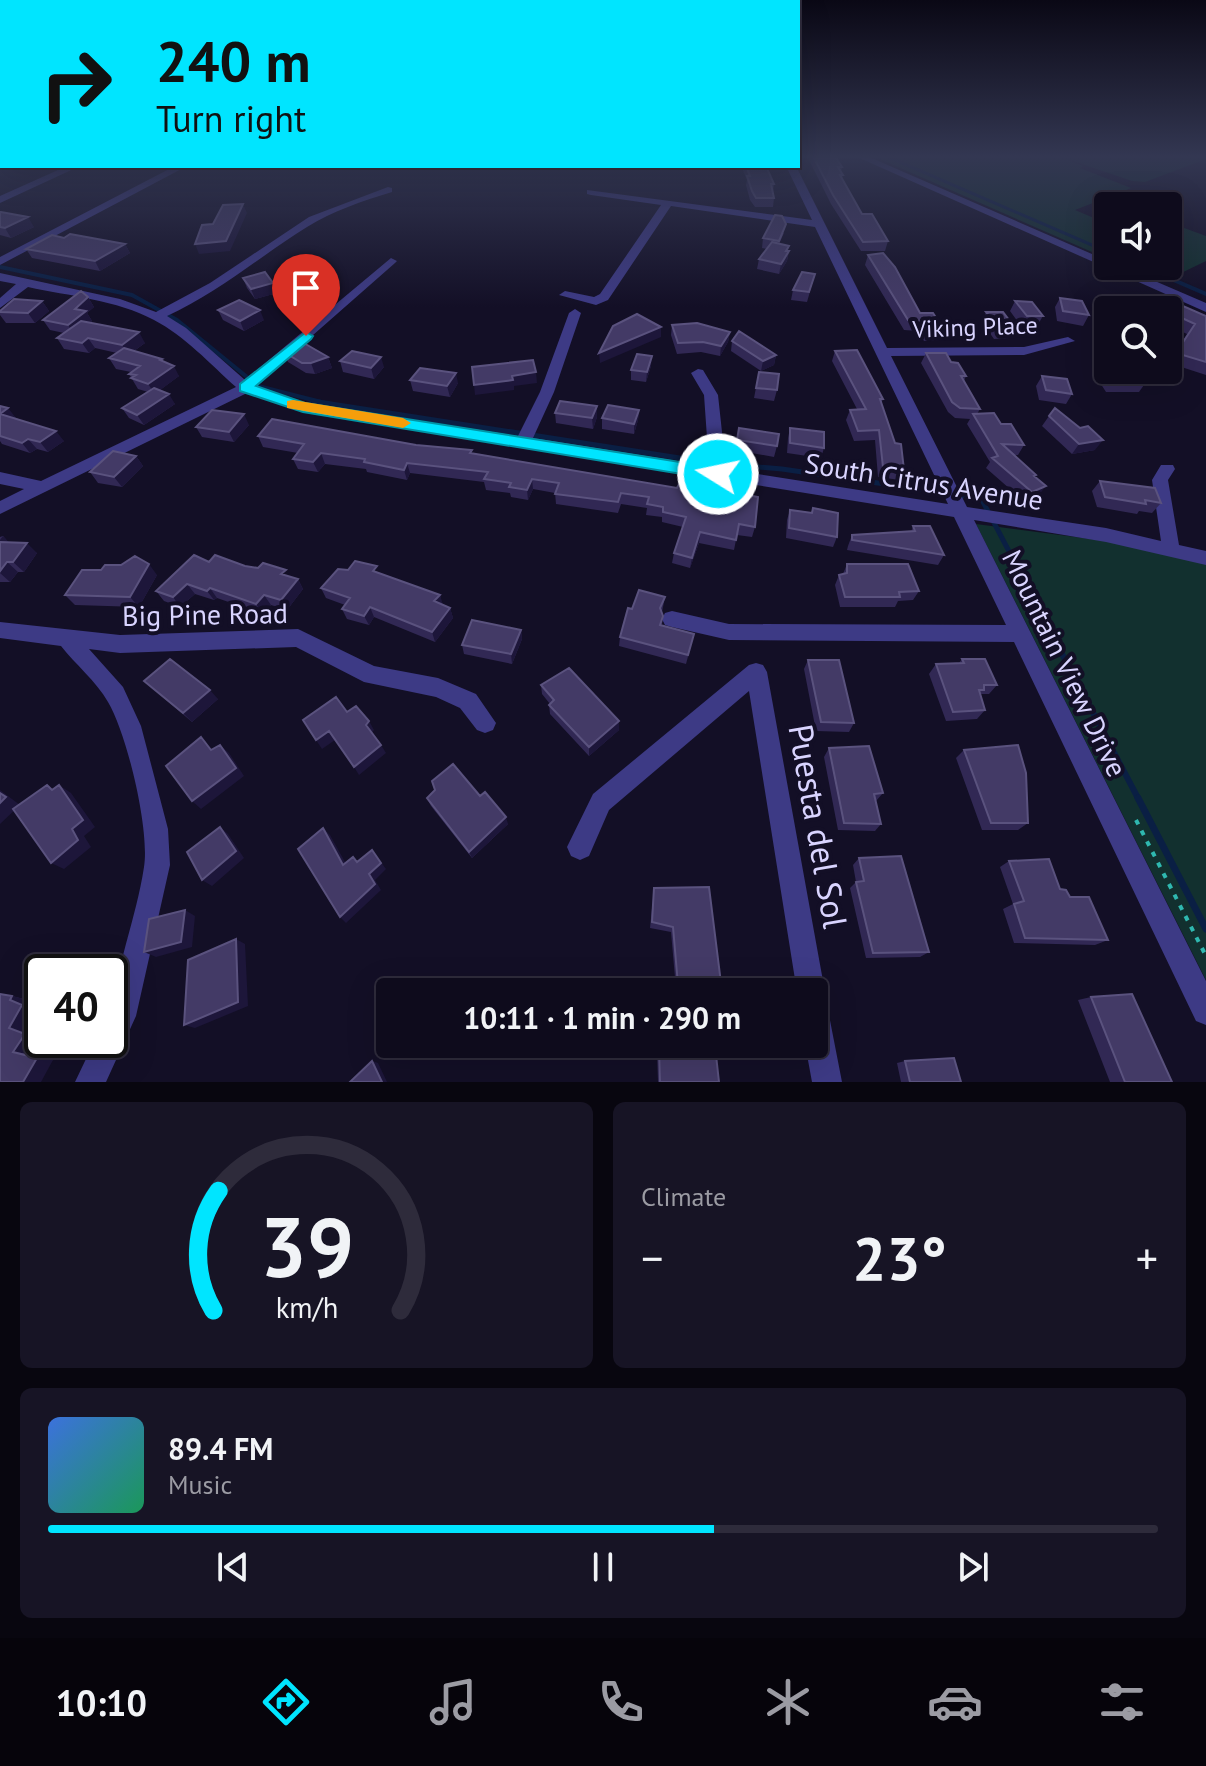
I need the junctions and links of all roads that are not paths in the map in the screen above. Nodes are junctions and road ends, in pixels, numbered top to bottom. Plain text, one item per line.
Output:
1 (105, 206) edge
2 (342, 206) edge
3 (665, 206) edge
4 (686, 206) edge
5 (811, 206) edge
6 (974, 206) edge
7 (819, 224) junction
8 (1094, 259) edge
9 (391, 261) dead end
10 (0, 262) edge
11 (0, 277) edge
12 (1141, 280) edge
13 (26, 282) junction
14 (565, 295) dead end
15 (0, 304) edge
16 (1206, 308) edge
17 (575, 313) dead end
18 (157, 316) junction
19 (1068, 341) dead end
20 (882, 352) junction
21 (698, 373) dead end
22 (246, 388) junction
23 (524, 441) junction
24 (1167, 469) dead end
25 (718, 474) junction
26 (0, 478) edge
27 (41, 487) junction
28 (0, 508) edge
29 (960, 513) junction
30 (1171, 550) junction
31 (1206, 558) edge
32 (672, 619) dead end
33 (0, 630) edge
34 (1019, 634) junction
35 (68, 640) junction
36 (485, 723) dead end
37 (580, 847) dead end
38 (809, 978) edge
39 (1206, 1011) edge
40 (823, 1058) edge
41 (90, 1082) edge
42 (827, 1082) edge

1 - 10 street
2 - 18 street
3 - 14 street
4 - 7 street
5 - 7 street, Mountain View Drive
6 - 8 street
7 - 20 street, Mountain View Drive
9 - 22 street
11 - 13 street, South Citrus Avenue
12 - 16 street
13 - 15 street
13 - 18 street, South Citrus Avenue
17 - 23 street
18 - 22 street, South Citrus Avenue
19 - 20 street, Viking Place
20 - 29 street, Mountain View Drive
21 - 25 street
22 - 23 street, South Citrus Avenue
22 - 27 street
23 - 25 street, South Citrus Avenue
24 - 30 street
25 - 29 street, South Citrus Avenue
26 - 27 street
27 - 28 street
29 - 30 street, South Citrus Avenue
29 - 34 street, Mountain View Drive
30 - 31 street, South Citrus Avenue
32 - 34 street
33 - 35 street, Big Pine Road
34 - 39 street, Mountain View Drive
35 - 36 street, Big Pine Road
35 - 41 street
37 - 38 street, Puesta del Sol
40 - 42 street

